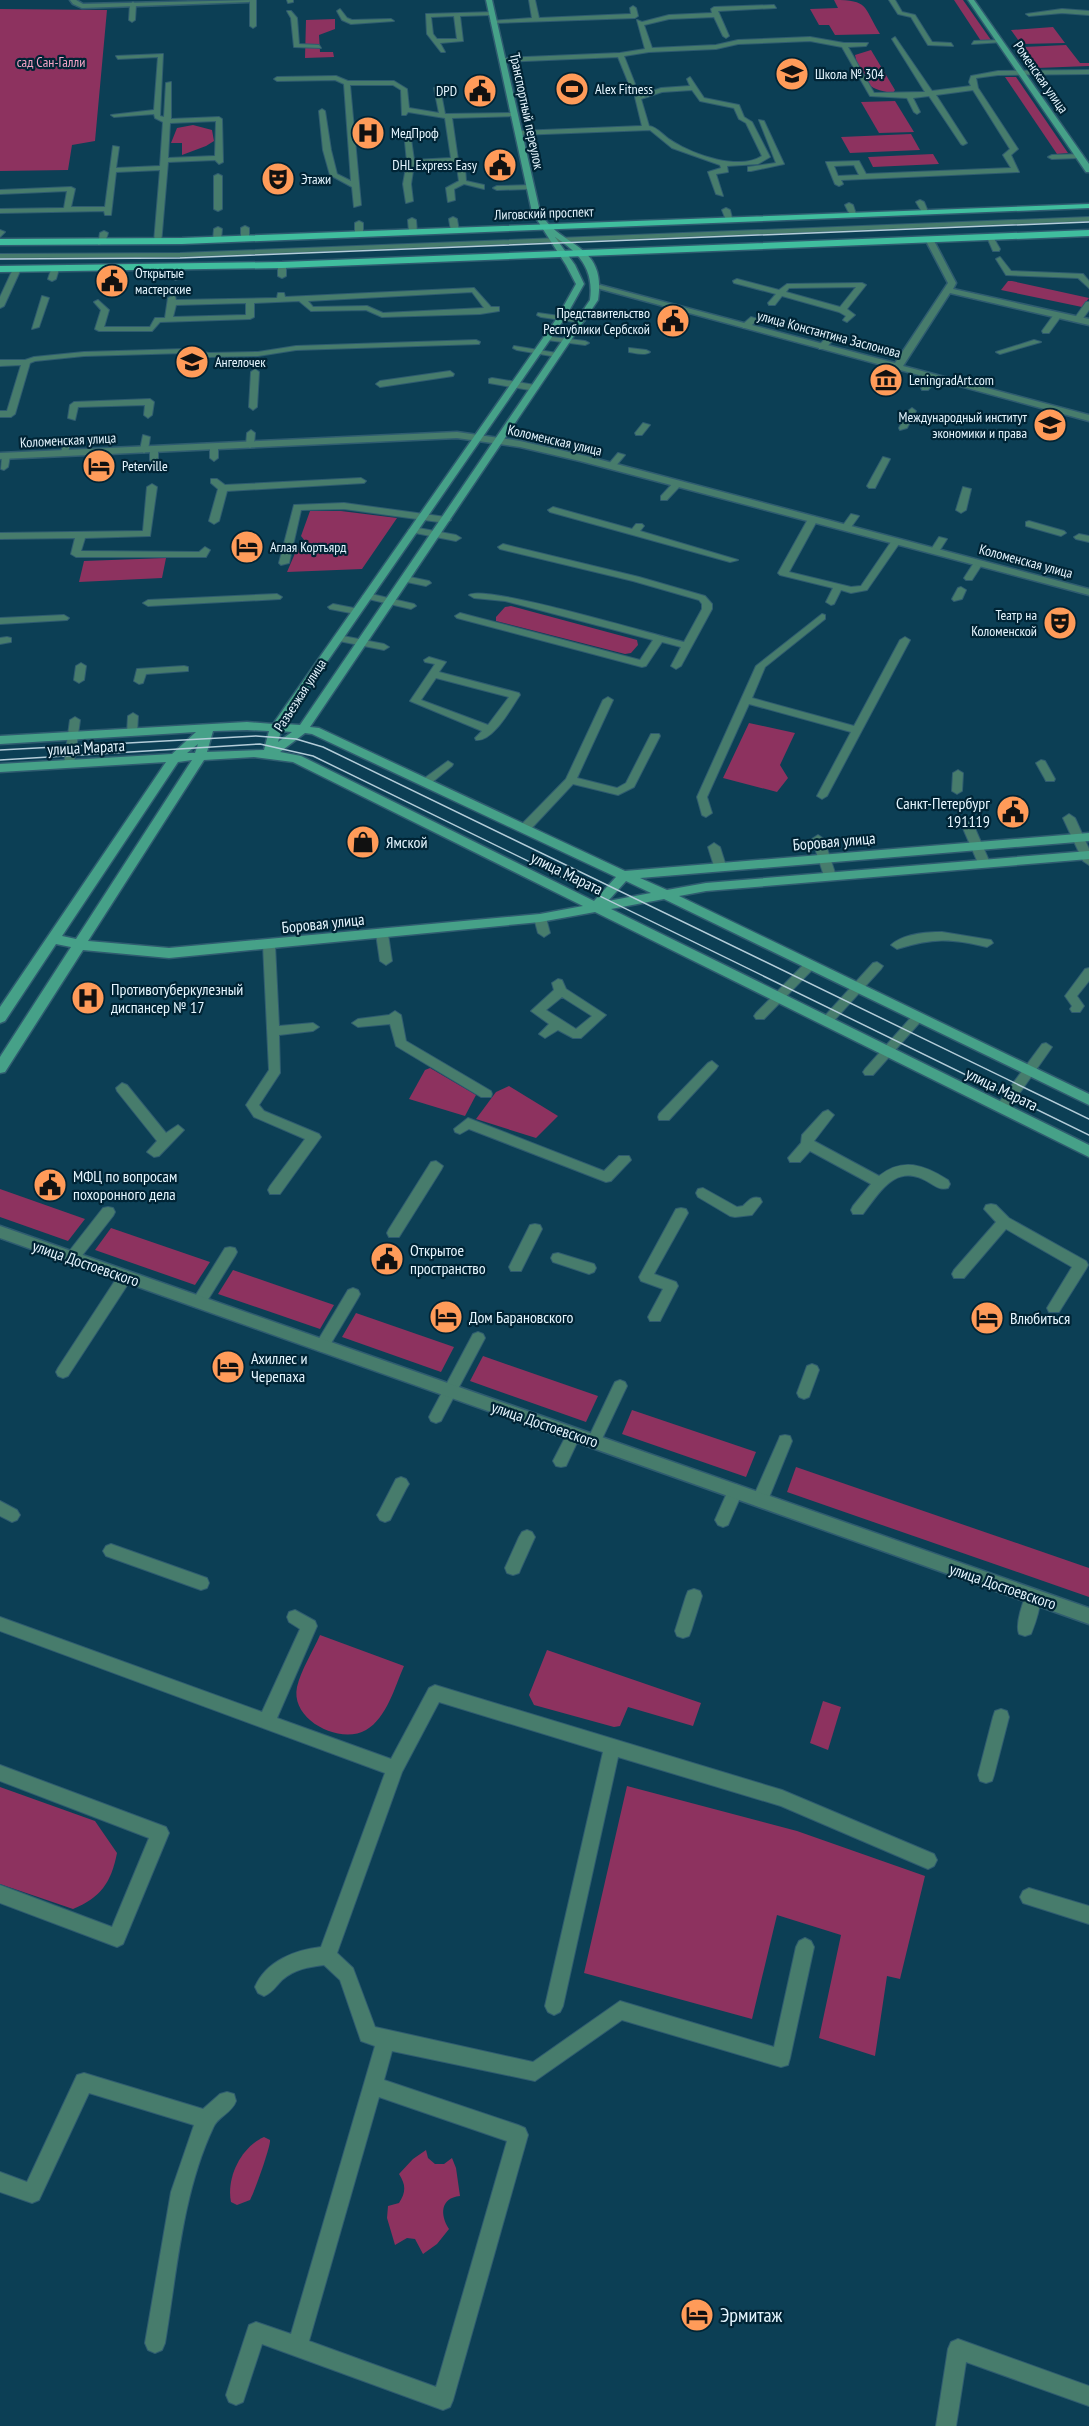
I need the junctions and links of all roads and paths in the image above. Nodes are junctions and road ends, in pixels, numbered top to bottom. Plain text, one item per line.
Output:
1 (73, 0) edge
2 (251, 0) edge
3 (489, 0) edge
4 (532, 0) edge
5 (892, 0) edge
6 (972, 0) edge
7 (1044, 2) dead end
8 (133, 4) junction
9 (770, 5) edge
10 (633, 8) dead end
11 (678, 8) dead end
12 (340, 11) dead end
13 (1051, 11) junction
14 (289, 12) dead end
15 (1089, 13) edge
16 (457, 14) junction
17 (1029, 14) dead end
18 (716, 15) junction
19 (682, 16) junction
20 (493, 17) junction
21 (132, 20) dead end
22 (536, 20) junction
23 (391, 21) dead end
24 (253, 26) dead end
25 (726, 36) dead end
26 (896, 39) dead end
27 (437, 41) junction
28 (1000, 42) junction
29 (866, 44) dead end
30 (974, 44) dead end
31 (844, 45) junction
32 (951, 45) dead end
33 (319, 47) dead end
34 (649, 50) junction
35 (442, 51) dead end
36 (620, 55) junction
37 (118, 57) dead end
38 (502, 60) junction
39 (1021, 72) junction
40 (1089, 72) edge
41 (277, 79) dead end
42 (690, 79) dead end
43 (169, 83) dead end
44 (347, 83) junction
45 (632, 84) dead end
46 (437, 88) dead end
47 (694, 88) junction
48 (975, 88) junction
49 (930, 93) junction
50 (909, 96) junction
51 (322, 111) dead end
52 (157, 112) junction
53 (917, 112) dead end
54 (514, 114) junction
55 (114, 115) dead end
56 (445, 115) junction
57 (341, 119) dead end
58 (350, 119) junction
59 (323, 120) junction
60 (332, 120) dead end
61 (761, 121) dead end
62 (167, 122) junction
63 (646, 128) junction
64 (407, 132) dead end
65 (518, 133) junction
66 (963, 143) dead end
67 (115, 147) dead end
68 (1080, 156) junction
69 (1052, 158) dead end
70 (1010, 159) junction
71 (1019, 159) dead end
72 (455, 160) junction
73 (411, 162) junction
74 (164, 164) junction
75 (724, 167) junction
76 (113, 170) junction
77 (1089, 170) edge
78 (218, 176) dead end
79 (864, 177) junction
80 (463, 182) junction
81 (355, 186) junction
82 (481, 187) dead end
83 (530, 187) junction
84 (497, 188) dead end
85 (0, 192) edge
86 (720, 194) dead end
87 (451, 200) dead end
88 (409, 201) dead end
89 (920, 202) dead end
90 (849, 205) dead end
91 (357, 206) dead end
92 (1089, 206) edge
93 (218, 209) dead end
94 (67, 210) junction
95 (726, 210) dead end
96 (0, 211) edge
97 (926, 212) junction
98 (854, 215) junction
99 (453, 219) dead end
100 (1089, 219) edge
101 (412, 220) dead end
102 (730, 220) junction
103 (359, 223) dead end
104 (543, 227) junction
105 (245, 228) dead end
106 (218, 229) dead end
107 (455, 231) junction
108 (413, 232) junction
109 (104, 233) dead end
110 (1089, 233) edge
111 (359, 234) junction
112 (989, 237) junction
113 (244, 239) junction
114 (929, 239) junction
115 (217, 240) junction
116 (553, 240) junction
117 (569, 240) junction
118 (0, 242) edge
119 (158, 242) junction
120 (101, 243) junction
121 (996, 249) dead end
122 (583, 253) junction
123 (565, 254) junction
124 (0, 256) edge
125 (1000, 259) dead end
126 (282, 265) junction
127 (0, 270) edge
128 (17, 270) junction
129 (282, 276) dead end
130 (737, 281) dead end
131 (580, 284) junction
132 (1089, 286) edge
133 (597, 287) junction
134 (947, 290) junction
135 (426, 292) junction
136 (367, 295) junction
137 (780, 295) junction
138 (45, 298) dead end
139 (301, 299) junction
140 (250, 301) junction
141 (98, 302) dead end
142 (772, 303) dead end
143 (1089, 304) edge
144 (0, 306) edge
145 (367, 308) junction
146 (842, 310) junction
147 (428, 314) junction
148 (541, 315) dead end
149 (1058, 315) junction
150 (561, 318) junction
151 (754, 319) dead end
152 (1078, 319) junction
153 (169, 320) junction
154 (847, 320) dead end
155 (581, 321) junction
156 (1089, 322) edge
157 (35, 327) dead end
158 (746, 327) junction
159 (1046, 331) dead end
160 (547, 338) junction
161 (830, 339) dead end
162 (567, 341) junction
163 (476, 342) dead end
164 (1037, 342) dead end
165 (585, 343) dead end
166 (822, 346) junction
167 (517, 348) dead end
168 (632, 350) dead end
169 (537, 352) junction
170 (646, 352) dead end
171 (1000, 352) dead end
172 (557, 355) junction
173 (26, 362) junction
174 (0, 363) edge
175 (897, 367) junction
176 (255, 372) dead end
177 (450, 374) dead end
178 (935, 377) junction
179 (492, 381) dead end
180 (380, 384) dead end
181 (514, 384) junction
182 (535, 388) junction
183 (925, 388) dead end
184 (253, 407) dead end
185 (912, 411) dead end
186 (0, 414) edge
187 (148, 415) dead end
188 (72, 417) dead end
189 (1089, 418) edge
190 (646, 425) dead end
191 (903, 428) dead end
192 (251, 433) dead end
193 (639, 433) dead end
194 (146, 437) dead end
195 (477, 437) junction
196 (67, 440) dead end
197 (499, 441) junction
198 (250, 445) junction
199 (214, 447) junction
200 (149, 449) junction
201 (64, 453) junction
202 (621, 455) dead end
203 (3, 456) edge
204 (214, 458) dead end
205 (886, 459) dead end
206 (154, 460) dead end
207 (611, 466) junction
208 (4, 467) dead end
209 (214, 481) dead end
210 (361, 481) dead end
211 (677, 484) junction
212 (872, 486) dead end
213 (152, 487) dead end
214 (223, 488) junction
215 (966, 489) dead end
216 (664, 498) dead end
217 (553, 510) dead end
218 (962, 510) dead end
219 (423, 515) junction
220 (854, 516) dead end
221 (446, 519) junction
222 (813, 519) junction
223 (214, 521) dead end
224 (1029, 524) dead end
225 (846, 528) junction
226 (413, 530) junction
227 (1061, 533) dead end
228 (81, 534) junction
229 (436, 534) junction
230 (0, 536) edge
231 (456, 538) dead end
232 (942, 539) dead end
233 (896, 541) junction
234 (503, 547) dead end
235 (205, 550) dead end
236 (935, 551) junction
237 (733, 560) dead end
238 (284, 563) dead end
239 (978, 563) junction
240 (969, 578) dead end
241 (405, 579) junction
242 (426, 584) dead end
243 (838, 587) junction
244 (1089, 592) edge
245 (474, 595) dead end
246 (367, 596) junction
247 (277, 597) dead end
248 (390, 601) junction
249 (831, 602) dead end
250 (148, 603) dead end
251 (411, 606) dead end
252 (333, 607) dead end
253 (356, 611) junction
254 (460, 616) dead end
255 (822, 617) dead end
256 (64, 618) dead end
257 (0, 621) edge
258 (338, 638) junction
259 (660, 639) junction
260 (905, 640) dead end
261 (362, 643) junction
262 (687, 646) junction
263 (384, 647) dead end
264 (429, 660) dead end
265 (81, 666) dead end
266 (676, 666) dead end
267 (184, 669) dead end
268 (433, 674) junction
269 (79, 680) dead end
270 (139, 681) dead end
271 (608, 700) dead end
272 (746, 700) junction
273 (133, 716) dead end
274 (75, 720) dead end
275 (276, 727) junction
276 (208, 728) junction
277 (303, 729) junction
278 (490, 730) junction
279 (857, 730) junction
280 (132, 733) junction
281 (73, 736) junction
282 (655, 736) dead end
283 (480, 738) dead end
284 (0, 740) edge
285 (269, 754) junction
286 (200, 757) junction
287 (174, 759) junction
288 (1041, 763) dead end
289 (69, 764) junction
290 (448, 764) dead end
291 (0, 768) edge
292 (958, 773) dead end
293 (1050, 779) dead end
294 (571, 780) junction
295 (426, 782) junction
296 (957, 791) dead end
297 (822, 796) dead end
298 (706, 813) dead end
299 (1069, 818) dead end
300 (968, 826) dead end
301 (525, 828) junction
302 (1083, 837) edge
303 (818, 839) dead end
304 (976, 846) junction
305 (714, 847) dead end
306 (1088, 857) edge
307 (825, 858) junction
308 (984, 863) junction
309 (720, 866) junction
310 (625, 875) junction
311 (830, 876) junction
312 (664, 894) junction
313 (596, 906) junction
314 (540, 918) junction
315 (544, 933) dead end
316 (382, 934) junction
317 (53, 939) junction
318 (987, 943) dead end
319 (81, 945) junction
320 (269, 945) junction
321 (897, 945) dead end
322 (386, 961) dead end
323 (810, 965) junction
324 (877, 966) dead end
325 (1089, 972) edge
326 (857, 988) junction
327 (779, 997) junction
328 (1076, 1009) dead end
329 (760, 1016) dead end
330 (918, 1017) junction
331 (0, 1018) edge
332 (827, 1021) junction
333 (358, 1023) dead end
334 (558, 1023) junction
335 (313, 1027) dead end
336 (274, 1031) junction
337 (545, 1034) dead end
338 (1046, 1047) dead end
339 (887, 1051) junction
340 (712, 1066) dead end
341 (0, 1068) edge
342 (1029, 1070) junction
343 (869, 1072) dead end
344 (122, 1088) dead end
345 (484, 1089) dead end
346 (1089, 1100) edge
347 (1002, 1108) junction
348 (828, 1115) dead end
349 (664, 1117) dead end
350 (460, 1128) dead end
351 (178, 1130) dead end
352 (164, 1140) junction
353 (808, 1144) junction
354 (1089, 1151) edge
355 (154, 1152) dead end
356 (795, 1158) dead end
357 (624, 1160) dead end
358 (574, 1163) junction
359 (436, 1166) dead end
360 (564, 1175) dead end
361 (880, 1183) junction
362 (943, 1184) dead end
363 (275, 1190) dead end
364 (703, 1193) dead end
365 (755, 1202) dead end
366 (991, 1209) dead end
367 (858, 1210) dead end
368 (108, 1212) dead end
369 (681, 1213) dead end
370 (1004, 1222) junction
371 (535, 1229) dead end
372 (0, 1232) edge
373 (394, 1233) dead end
374 (230, 1252) dead end
375 (72, 1258) junction
376 (558, 1258) dead end
377 (516, 1267) dead end
378 (588, 1268) dead end
379 (959, 1274) dead end
380 (125, 1277) junction
381 (353, 1294) dead end
382 (199, 1302) junction
383 (1054, 1308) dead end
384 (654, 1317) dead end
385 (478, 1338) dead end
386 (322, 1346) junction
387 (812, 1370) dead end
388 (63, 1372) dead end
389 (620, 1386) dead end
390 (450, 1391) junction
391 (804, 1393) dead end
392 (436, 1417) dead end
393 (574, 1434) junction
394 (594, 1441) junction
395 (785, 1441) dead end
396 (561, 1461) dead end
397 (401, 1484) dead end
398 (735, 1491) junction
399 (760, 1500) junction
400 (385, 1515) dead end
401 (723, 1520) dead end
402 (527, 1537) dead end
403 (111, 1551) dead end
404 (513, 1568) dead end
405 (201, 1583) dead end
406 (694, 1596) dead end
407 (1033, 1597) junction
408 (1089, 1616) edge
409 (295, 1617) dead end
410 (0, 1623) edge
411 (1025, 1629) dead end
412 (683, 1631) dead end
413 (1001, 1718) dead end
414 (266, 1723) junction
415 (612, 1748) junction
416 (394, 1769) junction
417 (0, 1773) edge
418 (986, 1775) dead end
419 (928, 1860) dead end
420 (0, 1894) edge
421 (1029, 1897) dead end
422 (1089, 1915) edge
423 (805, 1947) dead end
424 (327, 1956) junction
425 (264, 1987) dead end
426 (554, 2006) dead end
427 (386, 2040) junction
428 (373, 2086) junction
429 (227, 2101) dead end
430 (206, 2120) junction
431 (0, 2182) edge
432 (155, 2343) dead end
433 (297, 2347) junction
434 (236, 2395) dead end
435 (1089, 2396) edge
436 (946, 2426) edge

1 - 8 street
2 - 8 street
2 - 24 lane
3 - 20 street, Транспортный переулок
4 - 22 lane
5 - 32 lane
6 - 28 street, Роменская улица
7 - 13 lane
8 - 21 lane
9 - 18 lane
10 - 22 lane
11 - 19 lane
12 - 23 lane
13 - 15 lane
13 - 17 lane
14 - 33 lane
16 - 20 lane
16 - 27 lane
16 - 27 lane
18 - 19 lane
18 - 25 lane
19 - 34 lane
20 - 22 lane
20 - 38 street, Транспортный переулок
26 - 49 lane
27 - 35 lane
28 - 30 lane
28 - 39 street, Роменская улица
29 - 31 lane
31 - 34 lane
31 - 50 lane
34 - 36 lane
36 - 38 lane
36 - 45 lane
37 - 52 lane
38 - 54 street, Транспортный переулок
39 - 40 lane
39 - 48 lane
39 - 68 street, Роменская улица
41 - 44 lane
42 - 47 lane
43 - 62 lane
44 - 56 lane
44 - 58 lane
46 - 56 lane
47 - 63 lane
47 - 75 lane
48 - 49 lane
48 - 70 lane
49 - 50 lane
49 - 66 lane
50 - 53 lane
51 - 59 lane
52 - 55 lane
52 - 62 lane
54 - 56 lane
54 - 65 street, Транспортный переулок
56 - 72 lane
57 - 58 lane
58 - 81 lane
59 - 60 lane
59 - 81 lane
61 - 75 lane
62 - 74 lane
62 - 74 lane
63 - 65 lane
63 - 75 lane
64 - 73 lane
65 - 83 street, Транспортный переулок
67 - 76 lane
68 - 69 lane
68 - 77 street, Роменская улица
70 - 71 lane
70 - 79 lane
72 - 73 lane
72 - 80 lane
73 - 88 lane
74 - 76 lane
74 - 119 lane
75 - 86 lane
76 - 94 lane
78 - 93 lane
79 - 79 lane
80 - 82 lane
80 - 87 lane
81 - 91 lane
83 - 84 lane
83 - 104 street, Транспортный переулок
85 - 94 lane
89 - 97 lane
90 - 98 lane
92 - 97 main road, Лиговский проспект
94 - 96 lane
95 - 102 lane
97 - 98 main road, Лиговский проспект
98 - 102 main road, Лиговский проспект
99 - 107 lane
100 - 117 lane
101 - 108 lane
102 - 104 main road, Лиговский проспект
103 - 111 lane
104 - 107 main road, Лиговский проспект
104 - 116 street, Транспортный переулок
104 - 117 street
105 - 113 lane
106 - 115 lane
107 - 108 main road, Лиговский проспект
108 - 111 main road, Лиговский проспект
109 - 120 lane
110 - 112 main road
111 - 113 main road, Лиговский проспект
112 - 114 main road
112 - 121 lane
113 - 115 main road, Лиговский проспект
114 - 122 main road
114 - 134 street
115 - 119 main road, Лиговский проспект
116 - 117 lane
116 - 123 street, Транспортный переулок
116 - 124 lane
117 - 122 street
118 - 120 main road, Лиговский проспект
119 - 120 main road, Лиговский проспект
122 - 123 main road
122 - 133 street
123 - 126 main road
123 - 131 street
125 - 132 lane
126 - 128 main road
126 - 129 lane
127 - 128 main road
128 - 144 lane
130 - 137 lane
131 - 133 lane
131 - 150 street, Разъезжая улица
133 - 155 street, Разъезжая улица
133 - 158 street, улица Константина Заслонова
134 - 149 street
134 - 175 street
135 - 136 lane
135 - 147 lane
135 - 147 lane
136 - 139 lane
136 - 145 lane
137 - 142 lane
137 - 146 lane
137 - 146 lane
138 - 157 lane
139 - 140 lane
139 - 145 lane
140 - 153 lane
140 - 153 lane
141 - 153 lane
143 - 152 lane
145 - 147 lane
146 - 154 lane
148 - 150 lane
149 - 152 street
149 - 159 lane
150 - 155 lane
150 - 160 street, Разъезжая улица
151 - 158 lane
152 - 156 street
155 - 162 street, Разъезжая улица
158 - 166 street, улица Константина Заслонова
160 - 162 lane
160 - 169 street, Разъезжая улица
161 - 166 lane
162 - 165 lane
162 - 172 street, Разъезжая улица
163 - 173 lane
164 - 171 lane
166 - 175 street, улица Константина Заслонова
167 - 169 lane
168 - 170 lane
169 - 172 lane
169 - 181 street, Разъезжая улица
172 - 182 street, Разъезжая улица
173 - 174 lane
173 - 186 lane
175 - 178 street, улица Константина Заслонова
176 - 184 lane
177 - 180 lane
178 - 183 lane
178 - 189 street, улица Константина Заслонова
179 - 181 lane
181 - 182 lane
181 - 195 street, Разъезжая улица
182 - 197 street, Разъезжая улица
185 - 191 lane
187 - 188 lane
190 - 193 lane
192 - 198 lane
194 - 200 lane
195 - 197 street, Коломенская улица
195 - 198 street, Коломенская улица
195 - 219 street, Разъезжая улица
196 - 201 lane
197 - 207 street, Коломенская улица
197 - 221 street, Разъезжая улица
198 - 199 street, Коломенская улица
199 - 200 street, Коломенская улица
199 - 204 lane
200 - 201 street, Коломенская улица
200 - 206 lane
201 - 203 street, Коломенская улица
202 - 207 lane
203 - 208 lane
205 - 212 lane
207 - 211 street, Коломенская улица
209 - 214 lane
210 - 214 lane
211 - 216 lane
211 - 222 street, Коломенская улица
213 - 228 lane
214 - 223 lane
215 - 218 lane
217 - 237 lane
219 - 221 lane
219 - 226 street, Разъезжая улица
219 - 238 lane
220 - 225 lane
221 - 229 street, Разъезжая улица
222 - 225 street, Коломенская улица
222 - 243 lane
224 - 227 lane
225 - 233 street, Коломенская улица
226 - 229 lane
226 - 246 street, Разъезжая улица
228 - 230 lane
228 - 235 lane
229 - 231 lane
229 - 241 street, Разъезжая улица
232 - 236 lane
233 - 236 street, Коломенская улица
233 - 243 lane
234 - 262 lane
236 - 239 street, Коломенская улица
239 - 240 lane
239 - 244 street, Коломенская улица
241 - 242 lane
241 - 248 street, Разъезжая улица
243 - 249 lane
245 - 259 lane
246 - 248 lane
246 - 253 street, Разъезжая улица
247 - 250 lane
248 - 251 lane
248 - 261 street, Разъезжая улица
252 - 253 lane
253 - 258 street, Разъезжая улица
254 - 259 lane
255 - 272 lane
256 - 257 lane
258 - 261 lane
258 - 275 street, Разъезжая улица
259 - 262 lane
260 - 279 lane
261 - 263 lane
261 - 277 street, Разъезжая улица
262 - 266 lane
264 - 268 lane
265 - 269 lane
267 - 270 lane
268 - 278 lane
268 - 278 lane
271 - 294 lane
272 - 279 lane
272 - 298 lane
273 - 280 lane
274 - 281 lane
275 - 276 street, улица Марата
275 - 277 street, улица Марата
275 - 285 street, Разъезжая улица
276 - 280 street, улица Марата
276 - 286 street
276 - 287 street
277 - 285 street, Разъезжая улица
277 - 295 street, улица Марата
278 - 283 lane
279 - 297 lane
280 - 281 street, улица Марата
281 - 284 street, улица Марата
281 - 289 lane
282 - 294 lane
285 - 286 street, улица Марата
285 - 313 street, улица Марата
286 - 287 street, улица Марата
286 - 319 street
287 - 289 street, улица Марата
287 - 317 street
288 - 293 lane
289 - 291 street, улица Марата
290 - 295 lane
292 - 296 lane
294 - 301 lane
295 - 301 street, улица Марата
299 - 302 lane
300 - 304 lane
301 - 310 street, улица Марата
302 - 304 street, Боровая улица
302 - 306 lane
303 - 307 lane
304 - 307 street, Боровая улица
304 - 308 lane
305 - 309 lane
306 - 308 street, Боровая улица
307 - 309 street, Боровая улица
307 - 311 lane
308 - 311 street, Боровая улица
309 - 310 street, Боровая улица
310 - 312 street, улица Марата
310 - 313 street
311 - 312 street, Боровая улица
312 - 313 street, Боровая улица
312 - 323 street, улица Марата
313 - 314 street, Боровая улица
313 - 327 street, улица Марата
314 - 315 lane
314 - 316 street, Боровая улица
316 - 320 street, Боровая улица
316 - 322 lane
317 - 319 street, Боровая улица
317 - 331 street
318 - 321 lane
319 - 320 street, Боровая улица
319 - 341 street
320 - 336 lane
323 - 326 street, улица Марата
323 - 327 lane
324 - 326 lane
325 - 328 lane
326 - 330 street, улица Марата
326 - 332 lane
327 - 329 lane
327 - 332 street, улица Марата
330 - 339 lane
330 - 342 street, улица Марата
332 - 339 street, улица Марата
333 - 345 lane
334 - 334 lane
334 - 337 lane
335 - 336 lane
336 - 363 lane
338 - 342 lane
339 - 343 lane
339 - 347 street, улица Марата
340 - 349 lane
342 - 346 street, улица Марата
342 - 347 lane
344 - 352 lane
347 - 354 street, улица Марата
348 - 353 lane
350 - 358 lane
351 - 352 lane
352 - 355 lane
353 - 356 lane
353 - 361 lane
357 - 358 lane
358 - 360 lane
359 - 373 lane
361 - 362 lane
361 - 367 lane
364 - 365 lane
366 - 370 lane
368 - 375 lane
369 - 384 lane
370 - 379 lane
370 - 383 lane
371 - 377 lane
372 - 375 street, улица Достоевского
374 - 382 lane
375 - 380 street, улица Достоевского
376 - 378 lane
380 - 382 street, улица Достоевского
380 - 388 lane
381 - 386 lane
382 - 386 street, улица Достоевского
385 - 390 lane
386 - 390 street, улица Достоевского
387 - 391 lane
389 - 394 lane
390 - 392 lane
390 - 393 street, улица Достоевского
393 - 394 street, улица Достоевского
393 - 396 lane
394 - 398 street, улица Достоевского
395 - 399 lane
397 - 400 lane
398 - 399 street, улица Достоевского
398 - 401 lane
399 - 407 street, улица Достоевского
402 - 404 lane
403 - 405 lane
406 - 412 lane
407 - 408 street, улица Достоевского
407 - 411 lane
409 - 414 lane
410 - 414 lane
413 - 418 lane
414 - 416 lane
415 - 416 lane
415 - 419 lane
415 - 426 lane
416 - 424 lane
417 - 420 lane
421 - 422 lane
423 - 427 lane
424 - 425 lane
424 - 427 lane
427 - 428 lane
428 - 433 lane
428 - 433 lane
429 - 430 lane
430 - 431 lane
430 - 432 lane
433 - 434 lane
435 - 436 lane

